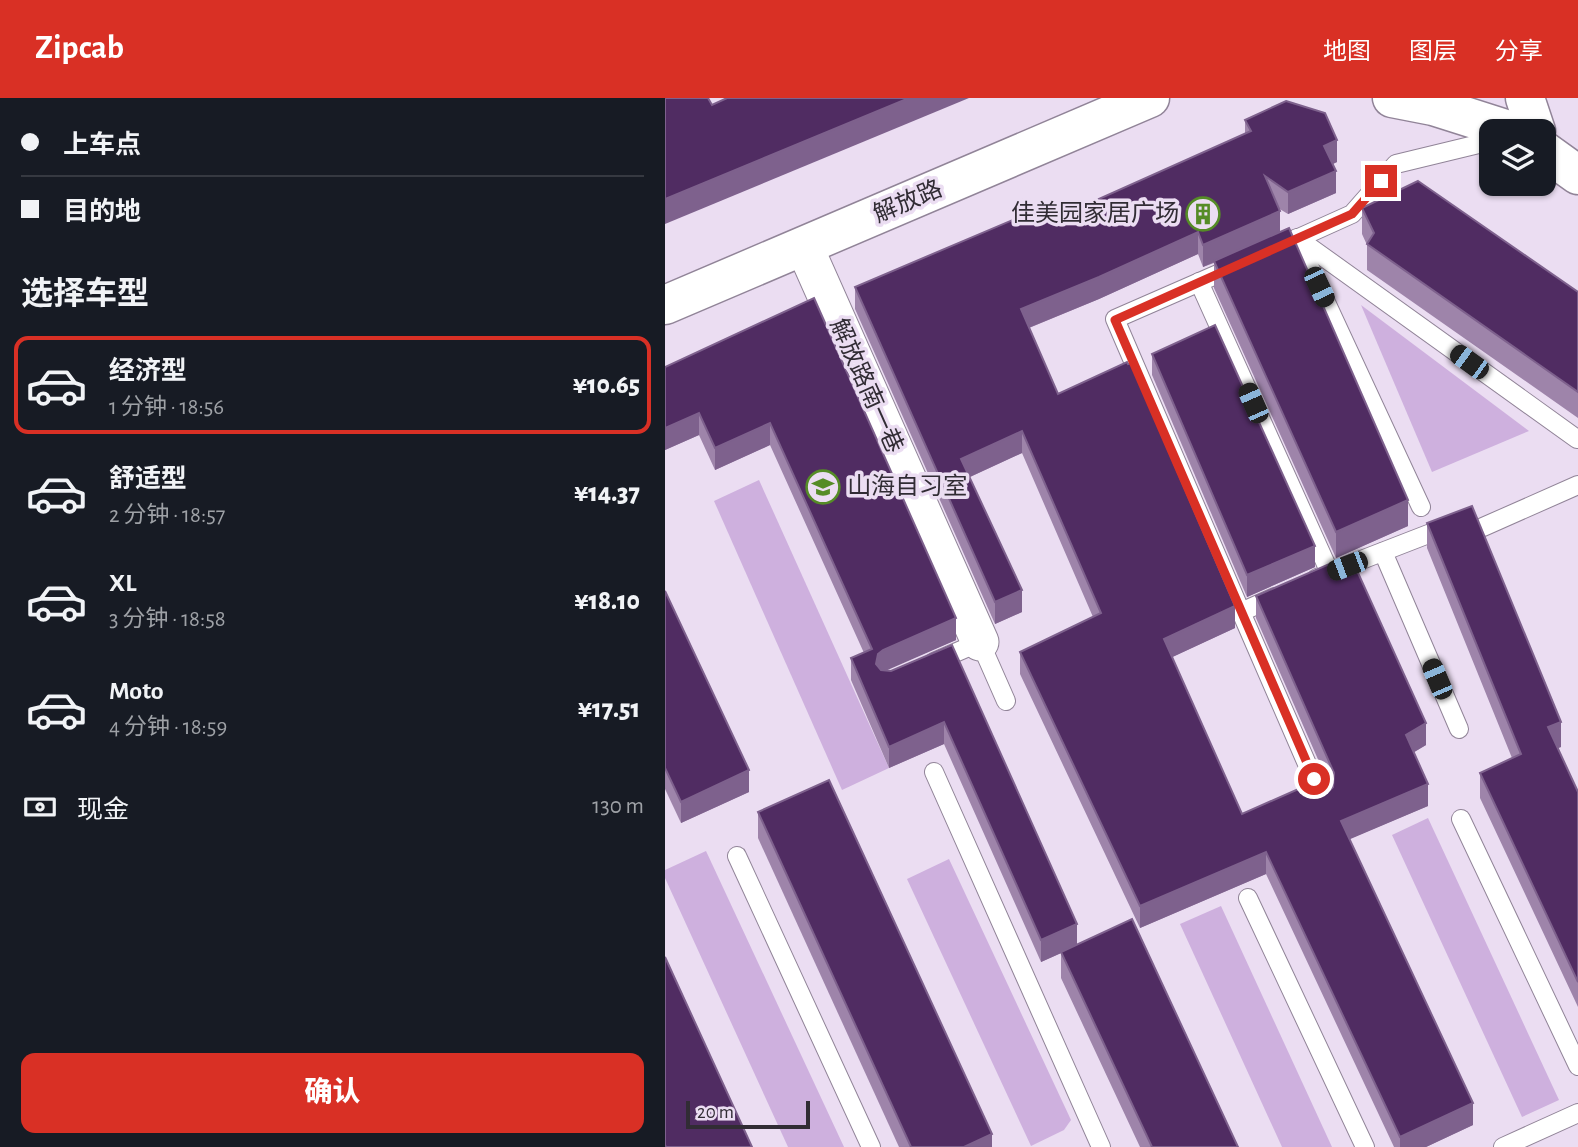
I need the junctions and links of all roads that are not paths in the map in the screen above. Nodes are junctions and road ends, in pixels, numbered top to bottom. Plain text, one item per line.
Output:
1 (1150, 98) edge
2 (1392, 98) edge
3 (1471, 98) edge
4 (1525, 98) edge
5 (1498, 119) edge
6 (1532, 119) edge
7 (1479, 120) edge
8 (1479, 144) edge
9 (1556, 159) edge
10 (1578, 175) edge
11 (1297, 238) junction
12 (804, 246) junction
13 (1199, 282) junction
14 (665, 305) edge
15 (1577, 439) edge
16 (1578, 485) edge
17 (1421, 507) dead end
18 (1483, 527) edge
19 (1431, 533) edge
20 (1383, 552) junction
21 (1330, 573) junction
22 (1241, 612) junction
23 (980, 642) junction
24 (922, 667) edge
25 (1006, 701) dead end
26 (1459, 729) dead end
27 (934, 772) dead end
28 (1324, 803) edge
29 (1461, 819) dead end
30 (737, 856) dead end
31 (1248, 898) dead end
32 (1578, 1066) edge
33 (1578, 1113) edge
34 (1098, 1146) edge
35 (871, 1147) edge
36 (1365, 1147) edge
37 (1503, 1147) edge

1 - 12 street, 解放路
2 - 7 street
3 - 5 street
4 - 6 street
8 - 11 lane
9 - 10 street
11 - 13 lane
11 - 15 lane
11 - 17 lane
12 - 14 street, 解放路
12 - 23 street, 解放路南一巷
13 - 21 lane
13 - 22 lane
16 - 18 lane
19 - 20 lane
20 - 21 lane
20 - 26 lane
21 - 22 lane
22 - 28 lane
23 - 24 lane
23 - 25 lane
27 - 34 lane
29 - 32 lane
30 - 35 lane
31 - 36 lane
33 - 37 lane

